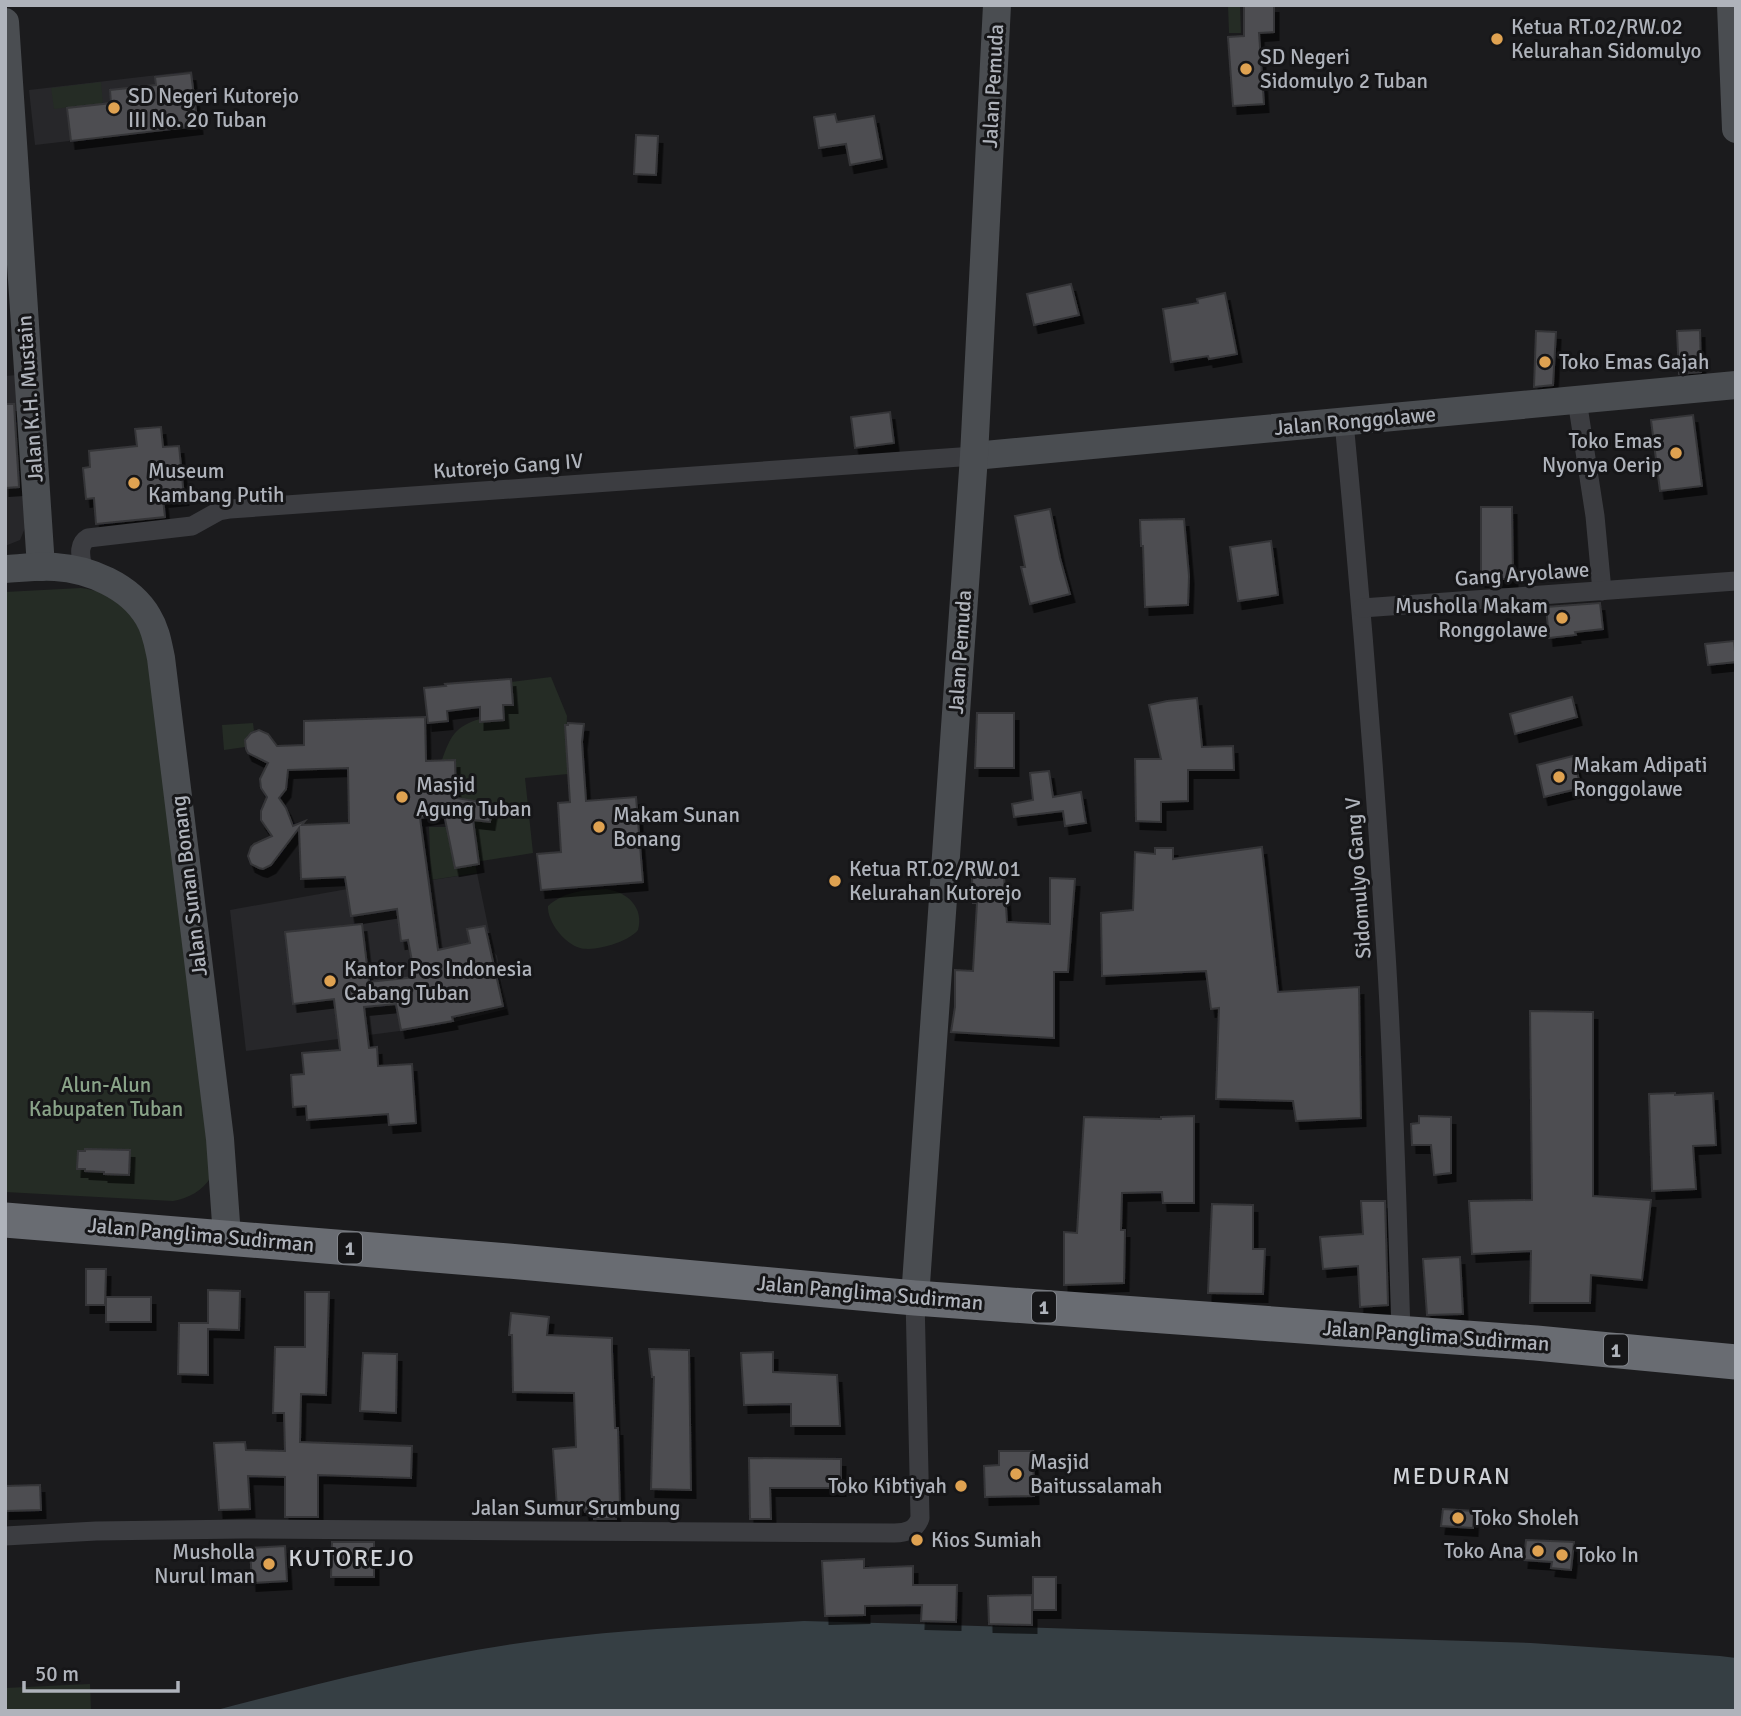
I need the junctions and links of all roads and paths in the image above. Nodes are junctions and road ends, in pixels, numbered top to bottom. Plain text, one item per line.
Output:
1 (997, 5) edge
2 (1731, 5) edge
3 (5, 22) edge
4 (1736, 129) edge
5 (1736, 385) edge
6 (1577, 400) junction
7 (1345, 422) junction
8 (974, 456) junction
9 (41, 567) junction
10 (5, 569) edge
11 (83, 572) junction
12 (1736, 581) edge
13 (1602, 591) junction
14 (1362, 608) junction
15 (5, 1220) edge
16 (228, 1237) junction
17 (915, 1298) junction
18 (1401, 1333) junction
19 (1736, 1362) edge
20 (5, 1536) edge

1 - 8 main road, Jalan Pemuda
2 - 4 main road
3 - 9 main road, Jalan K.H. Mustain
5 - 6 main road, Jalan Ronggolawe
6 - 7 main road, Jalan Ronggolawe
6 - 13 street, Gang Aryolawe
7 - 8 main road, Jalan Ronggolawe
7 - 14 street, Sidomulyo Gang V
8 - 11 street, Kutorejo Gang IV
8 - 17 main road, Jalan Pemuda
9 - 10 main road, Jalan Sunan Bonang
9 - 11 main road, Jalan Sunan Bonang
11 - 16 main road, Jalan Sunan Bonang
12 - 13 street, Gang Aryolawe
13 - 14 street, Gang Aryolawe
14 - 18 street, Sidomulyo Gang V
15 - 16 highway, Jalan Panglima Sudirman / 1
16 - 17 highway, Jalan Panglima Sudirman / 1
17 - 18 highway, Jalan Panglima Sudirman / 1
17 - 20 street, Jalan Sumur Srumbung
18 - 19 highway, Jalan Panglima Sudirman / 1

